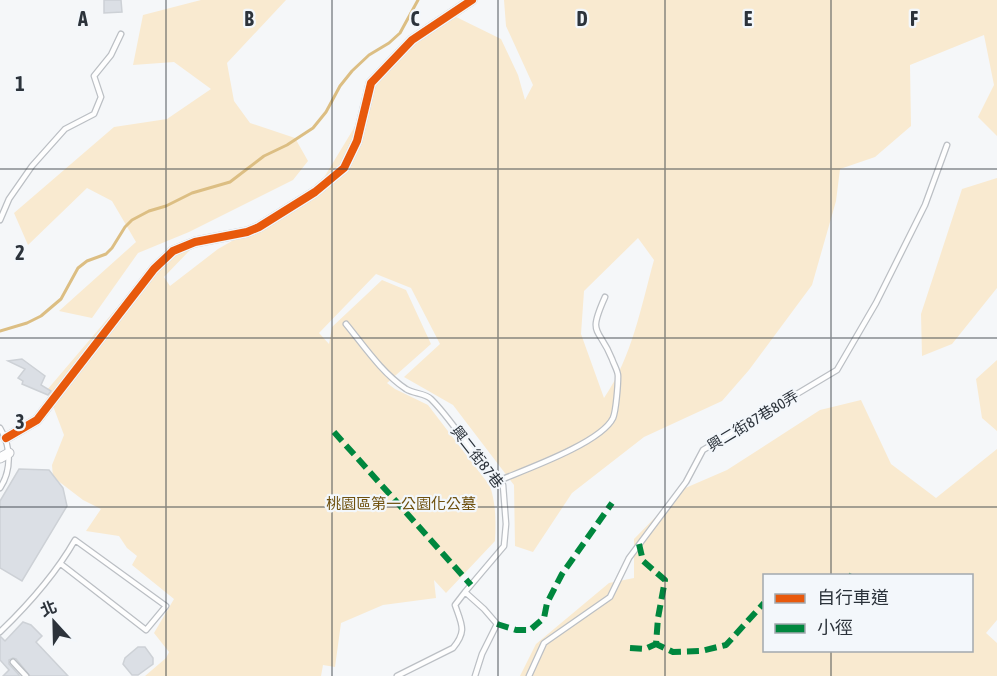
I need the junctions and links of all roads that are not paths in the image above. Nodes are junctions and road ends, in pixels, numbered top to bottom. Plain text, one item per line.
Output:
1 (472, 0) edge
2 (122, 34) dead end
3 (946, 146) dead end
4 (0, 220) edge
5 (605, 297) dead end
6 (346, 324) dead end
7 (0, 428) edge
8 (6, 438) junction
9 (9, 453) junction
10 (0, 458) edge
11 (498, 481) junction
12 (0, 488) edge
13 (61, 564) junction
14 (465, 592) junction
15 (0, 632) edge
16 (13, 662) dead end
17 (26, 676) edge
18 (397, 676) edge
19 (476, 676) edge
20 (529, 676) edge

1 - 8 street
2 - 4 lane
3 - 20 lane, 興二街87巷80弄
5 - 11 lane
6 - 11 lane, 興二街87巷
7 - 8 lane
8 - 9 lane
9 - 10 street
9 - 12 lane
11 - 14 lane, 興二街87巷
13 - 13 lane
13 - 15 lane
14 - 18 lane
14 - 19 lane
16 - 17 lane

